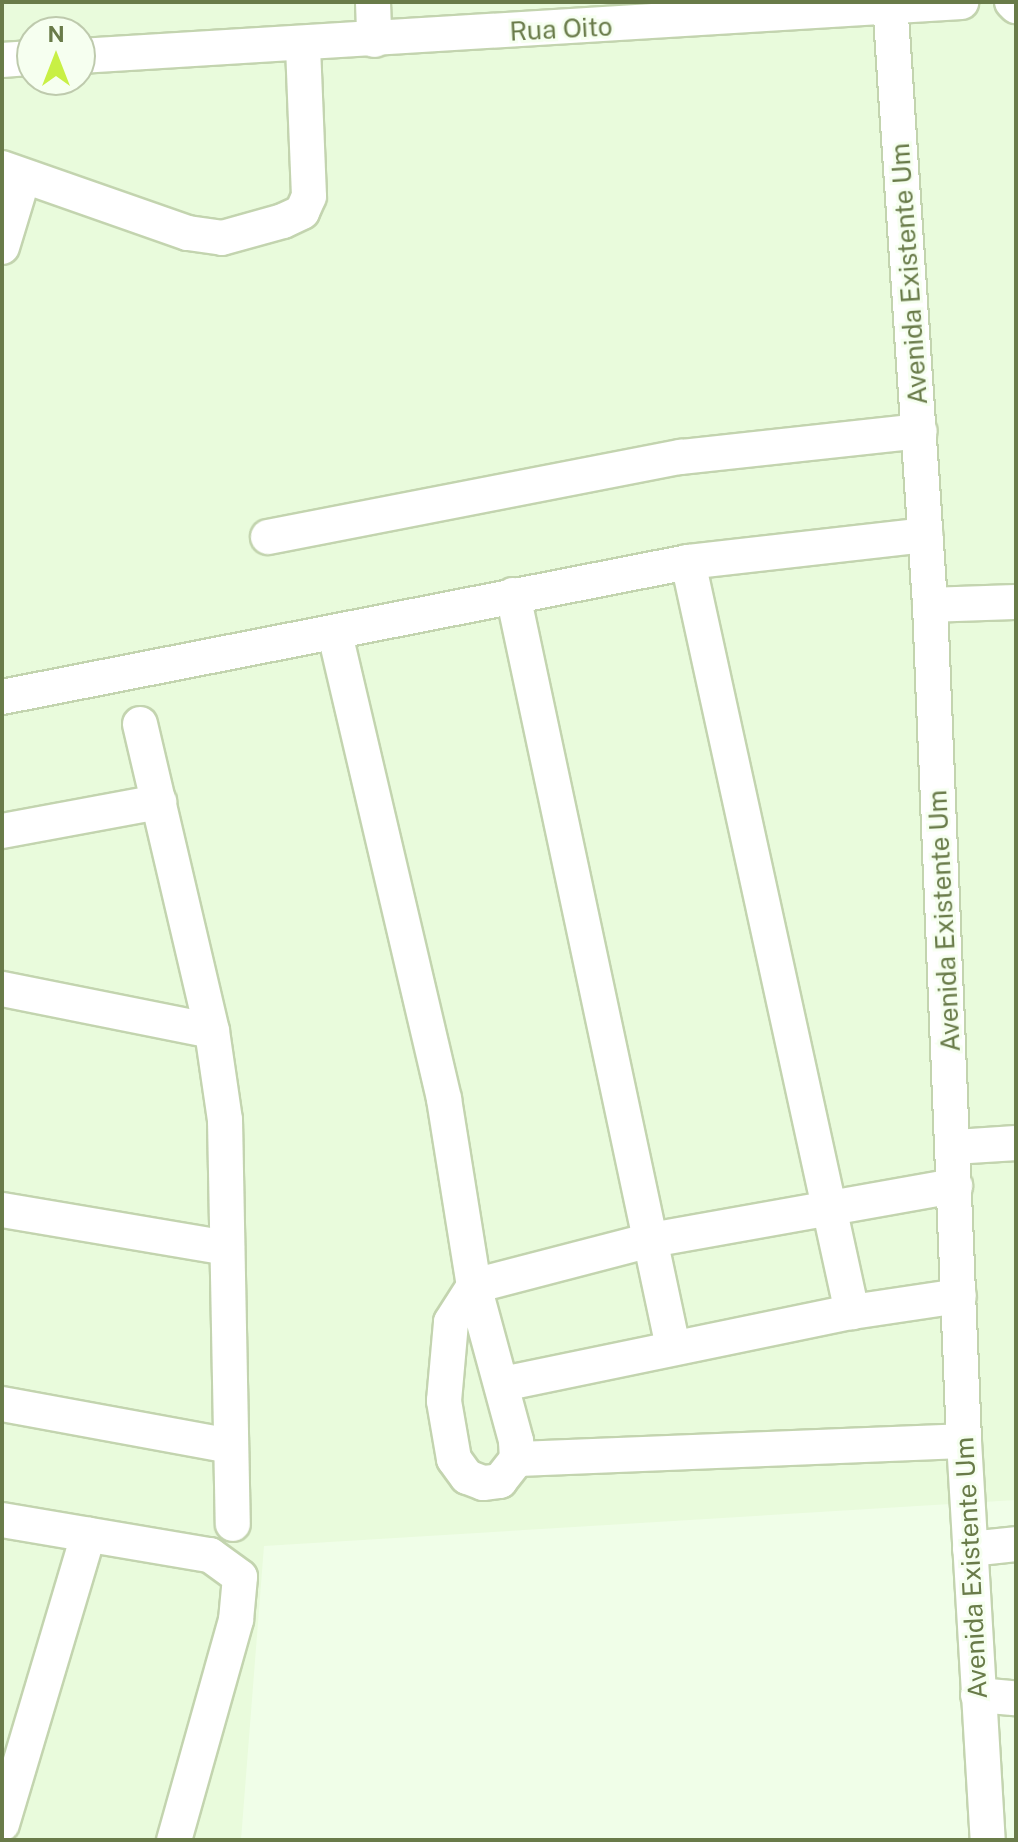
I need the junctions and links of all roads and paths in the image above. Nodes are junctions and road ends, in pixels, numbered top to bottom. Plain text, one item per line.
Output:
1 (373, 2) edge
2 (961, 2) edge
3 (890, 6) edge
4 (374, 40) junction
5 (303, 46) junction
6 (96, 55) edge
7 (12, 173) edge
8 (2, 247) edge
9 (920, 431) junction
10 (925, 535) junction
11 (268, 537) dead end
12 (688, 562) junction
13 (513, 595) junction
14 (1016, 602) edge
15 (930, 605) junction
16 (335, 634) junction
17 (2, 697) edge
18 (140, 724) dead end
19 (159, 802) junction
20 (2, 831) edge
21 (2, 989) edge
22 (212, 1031) junction
23 (1016, 1143) edge
24 (954, 1147) junction
25 (955, 1186) junction
26 (829, 1206) junction
27 (2, 1210) edge
28 (651, 1240) junction
29 (227, 1248) junction
30 (474, 1286) junction
31 (959, 1296) junction
32 (852, 1312) junction
33 (673, 1347) junction
34 (503, 1384) junction
35 (2, 1404) edge
36 (964, 1441) junction
37 (230, 1446) junction
38 (517, 1459) junction
39 (2, 1520) edge
40 (233, 1524) dead end
41 (88, 1535) junction
42 (1016, 1544) edge
43 (970, 1549) junction
44 (978, 1695) junction
45 (1016, 1698) edge
46 (2, 1824) edge
47 (174, 1840) edge
48 (988, 1840) edge

1 - 4 street
2 - 3 street, Rua Oito
3 - 4 street, Rua Oito
3 - 9 street, Avenida Existente Um
4 - 5 street, Rua Oito
5 - 6 street, Rua Oito
5 - 7 street
7 - 8 street
9 - 10 street, Avenida Existente Um
9 - 11 street
10 - 12 street
10 - 15 street, Avenida Existente Um
12 - 13 street
12 - 26 street
13 - 16 street
13 - 28 street
14 - 15 street
15 - 24 street, Avenida Existente Um
16 - 17 street
16 - 30 street
18 - 19 street
19 - 20 street
19 - 22 street
21 - 22 street
22 - 29 street
23 - 24 street
24 - 25 street, Avenida Existente Um
25 - 26 street
25 - 31 street, Avenida Existente Um
26 - 28 street
26 - 32 street
27 - 29 street
28 - 30 street
28 - 33 street
29 - 37 street
30 - 34 street
30 - 38 street
31 - 32 street
31 - 36 street, Avenida Existente Um
32 - 33 street
33 - 34 street
34 - 38 street
35 - 37 street
36 - 38 street
36 - 43 street, Avenida Existente Um
37 - 40 street
39 - 41 street
41 - 46 street
41 - 47 street
42 - 43 street
43 - 44 street, Avenida Existente Um
44 - 45 street
44 - 48 street, Avenida Existente Um

